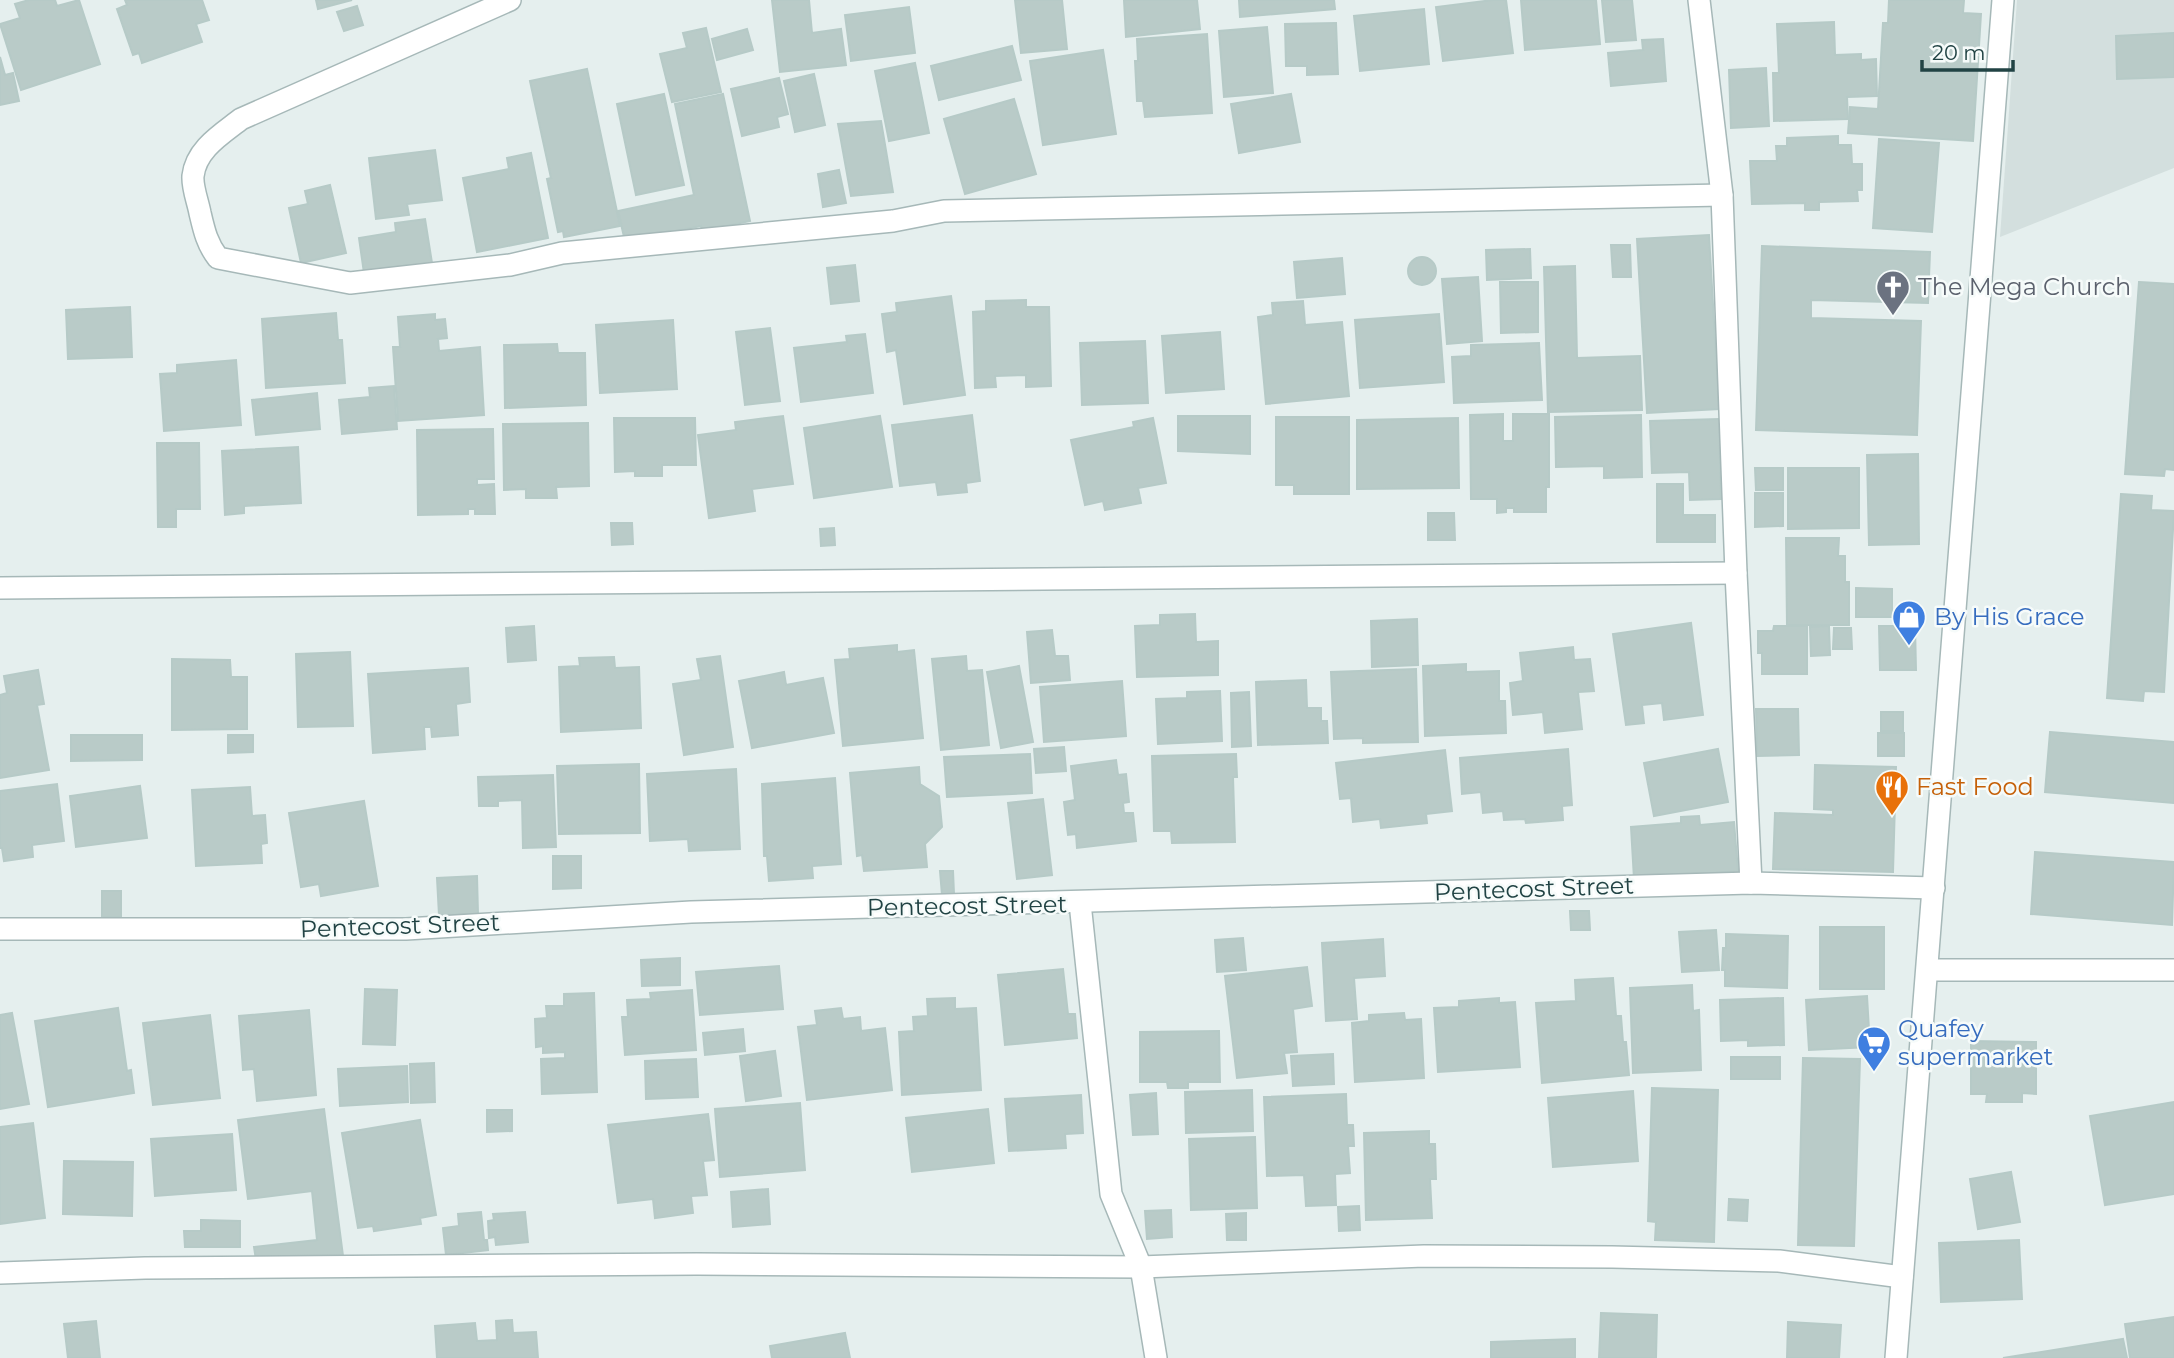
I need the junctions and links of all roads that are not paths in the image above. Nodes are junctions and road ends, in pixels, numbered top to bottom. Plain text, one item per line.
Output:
1 (510, 0) edge
2 (1699, 0) edge
3 (2003, 0) edge
4 (1722, 195) junction
5 (1736, 573) junction
6 (0, 588) edge
7 (1751, 883) junction
8 (1934, 888) junction
9 (1080, 903) junction
10 (0, 929) edge
11 (1928, 970) junction
12 (2174, 970) edge
13 (1142, 1267) junction
14 (0, 1273) edge
15 (1902, 1277) junction
16 (1156, 1358) edge
17 (1896, 1358) edge

1 - 4 street
2 - 4 street
3 - 8 street
4 - 5 street
5 - 6 street
5 - 7 street
7 - 8 street, Pentecost Street
7 - 9 street, Pentecost Street
8 - 11 street
9 - 10 street, Pentecost Street
9 - 13 street
11 - 12 street
11 - 15 street
13 - 14 street
13 - 15 street
13 - 16 street
15 - 17 street

